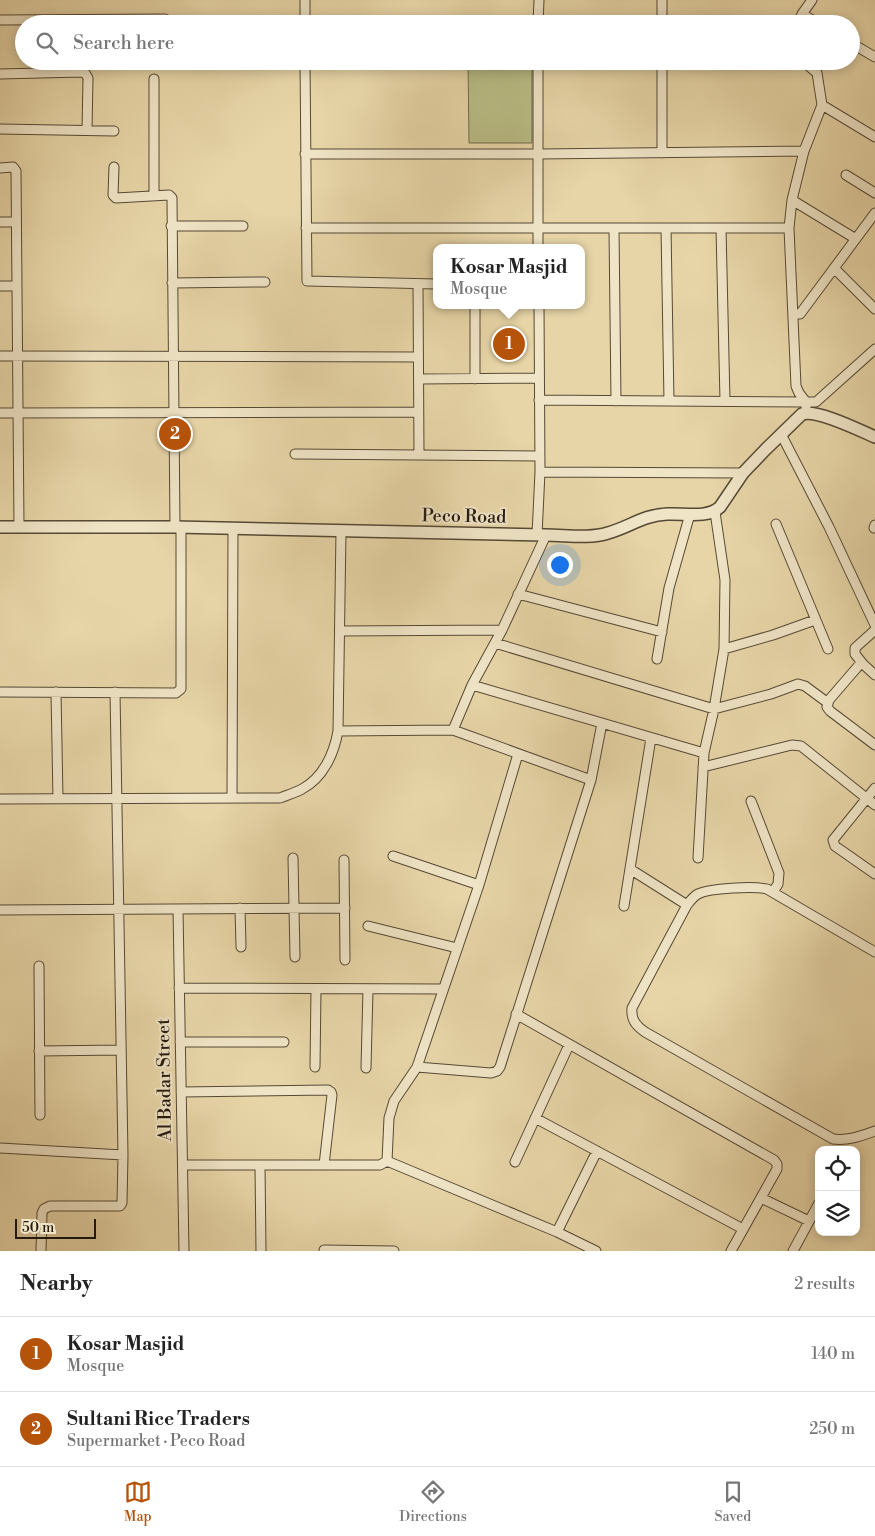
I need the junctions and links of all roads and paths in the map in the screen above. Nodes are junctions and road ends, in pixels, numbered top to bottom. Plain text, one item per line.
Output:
1 (305, 0) edge
2 (538, 0) edge
3 (662, 0) edge
4 (812, 0) edge
5 (802, 14) edge
6 (305, 15) edge
7 (538, 15) edge
8 (662, 15) edge
9 (0, 20) edge
10 (15, 20) edge
11 (860, 48) edge
12 (875, 57) edge
13 (305, 70) edge
14 (538, 70) edge
15 (662, 70) edge
16 (814, 70) edge
17 (0, 74) edge
18 (154, 79) dead end
19 (822, 105) junction
20 (0, 129) edge
21 (87, 130) junction
22 (114, 131) dead end
23 (875, 136) edge
24 (804, 151) junction
25 (662, 153) junction
26 (305, 154) junction
27 (538, 154) junction
28 (114, 167) dead end
29 (0, 168) edge
30 (846, 175) dead end
31 (875, 193) edge
32 (154, 195) junction
33 (792, 200) junction
34 (875, 213) edge
35 (0, 222) edge
36 (16, 222) junction
37 (171, 226) junction
38 (243, 226) dead end
39 (306, 228) junction
40 (538, 228) junction
41 (666, 228) junction
42 (721, 228) junction
43 (789, 228) junction
44 (614, 229) junction
45 (856, 239) junction
46 (538, 244) edge
47 (834, 268) junction
48 (265, 282) dead end
49 (172, 283) junction
50 (418, 284) junction
51 (433, 284) edge
52 (0, 286) edge
53 (17, 286) junction
54 (475, 309) edge
55 (539, 309) edge
56 (875, 309) edge
57 (793, 314) junction
58 (875, 350) edge
59 (0, 356) edge
60 (18, 356) junction
61 (174, 356) junction
62 (418, 357) junction
63 (419, 378) junction
64 (475, 378) junction
65 (539, 378) junction
66 (539, 400) junction
67 (616, 401) junction
68 (669, 401) junction
69 (725, 401) junction
70 (806, 407) junction
71 (418, 412) junction
72 (0, 413) edge
73 (19, 413) junction
74 (174, 413) junction
75 (782, 434) junction
76 (875, 437) edge
77 (295, 454) dead end
78 (419, 455) junction
79 (540, 456) junction
80 (540, 472) junction
81 (743, 473) junction
82 (715, 512) junction
83 (690, 514) junction
84 (776, 524) dead end
85 (0, 527) edge
86 (18, 527) junction
87 (178, 527) junction
88 (233, 528) junction
89 (341, 531) junction
90 (541, 535) junction
91 (518, 594) junction
92 (815, 620) junction
93 (875, 625) edge
94 (502, 630) junction
95 (875, 630) edge
96 (340, 631) junction
97 (662, 632) junction
98 (495, 643) junction
99 (724, 649) junction
100 (828, 649) dead end
101 (657, 659) dead end
102 (863, 664) junction
103 (875, 675) edge
104 (472, 685) junction
105 (1, 692) edge
106 (56, 692) junction
107 (115, 692) junction
108 (828, 704) junction
109 (714, 709) junction
110 (602, 723) junction
111 (453, 730) junction
112 (338, 732) junction
113 (651, 738) junction
114 (875, 745) edge
115 (704, 753) junction
116 (518, 754) junction
117 (703, 767) junction
118 (591, 780) junction
119 (875, 788) edge
120 (232, 798) junction
121 (0, 799) edge
122 (58, 799) junction
123 (866, 799) junction
124 (118, 800) junction
125 (752, 802) dead end
126 (875, 805) edge
127 (393, 856) dead end
128 (293, 858) dead end
129 (698, 858) dead end
130 (344, 860) dead end
131 (630, 869) junction
132 (875, 874) edge
133 (479, 885) junction
134 (773, 892) junction
135 (686, 905) junction
136 (624, 906) dead end
137 (240, 908) junction
138 (295, 908) junction
139 (345, 908) junction
140 (119, 909) junction
141 (178, 909) junction
142 (0, 910) edge
143 (368, 926) dead end
144 (241, 947) dead end
145 (457, 948) junction
146 (875, 952) edge
147 (295, 957) dead end
148 (345, 960) dead end
149 (38, 966) dead end
150 (178, 988) junction
151 (316, 988) junction
152 (368, 989) junction
153 (443, 989) junction
154 (516, 1014) junction
155 (180, 1042) junction
156 (284, 1042) dead end
157 (570, 1045) junction
158 (121, 1050) junction
159 (38, 1051) junction
160 (315, 1067) dead end
161 (417, 1067) junction
162 (366, 1068) dead end
163 (181, 1092) junction
164 (40, 1115) dead end
165 (535, 1118) junction
166 (875, 1131) edge
167 (0, 1148) edge
168 (597, 1151) junction
169 (123, 1155) junction
170 (387, 1161) junction
171 (515, 1162) dead end
172 (182, 1165) junction
173 (260, 1165) junction
174 (324, 1165) junction
175 (760, 1198) junction
176 (815, 1210) edge
177 (809, 1221) junction
178 (743, 1229) junction
179 (557, 1232) junction
180 (324, 1250) edge
181 (41, 1251) edge
182 (184, 1251) edge
183 (261, 1251) edge
184 (394, 1251) edge
185 (596, 1251) edge
186 (731, 1251) edge
187 (793, 1251) edge

1 - 6 street
2 - 7 street
3 - 8 street
4 - 5 street
9 - 10 street
11 - 12 street
13 - 26 street
14 - 27 street
15 - 25 street
16 - 19 street
17 - 21 street
18 - 32 street
19 - 23 street
19 - 24 street
20 - 21 street
21 - 22 street
24 - 25 street
24 - 33 street
25 - 27 street
26 - 27 street
26 - 39 street
27 - 40 street
28 - 32 street
29 - 36 street
30 - 31 street
32 - 37 street
33 - 43 street
33 - 45 street
34 - 45 street
35 - 36 street
36 - 53 street
37 - 38 street
37 - 49 street
39 - 40 street
39 - 50 street
40 - 44 street
40 - 46 street
41 - 42 street
41 - 44 street
41 - 68 street
42 - 43 street
42 - 69 street
43 - 57 street
44 - 67 street
45 - 47 street
47 - 56 street
47 - 57 street
48 - 49 street
49 - 61 street
50 - 51 street
50 - 62 street
52 - 53 street
53 - 60 street
54 - 64 street
55 - 65 street
57 - 70 street
58 - 70 street
59 - 60 street
60 - 61 street
60 - 73 street
61 - 62 street
61 - 74 street
62 - 63 street
63 - 64 street
63 - 71 street
64 - 65 street
65 - 66 street
66 - 67 street
66 - 79 street
67 - 68 street
68 - 69 street
69 - 70 street
70 - 75 street
70 - 76 street
71 - 74 street
71 - 78 street
72 - 73 street
73 - 74 street
73 - 86 street
74 - 87 street
75 - 81 street
75 - 93 street
77 - 78 street
78 - 79 street
79 - 80 street
80 - 81 street
80 - 90 street
81 - 82 street
82 - 83 street, Peco Road
82 - 99 street
83 - 90 street, Peco Road
83 - 97 street
84 - 92 street
85 - 86 street, Peco Road
86 - 87 street, Peco Road
87 - 88 street, Peco Road
87 - 107 street
88 - 89 street, Peco Road
88 - 120 street
89 - 90 street, Peco Road
89 - 96 street
90 - 91 street
91 - 94 street
91 - 97 street
92 - 99 street
92 - 100 street
94 - 96 street
94 - 98 street
95 - 102 street
96 - 112 street
97 - 101 street
98 - 104 street
98 - 109 street
99 - 109 street
102 - 103 street
102 - 108 street
104 - 110 street
104 - 111 street
105 - 106 street
106 - 107 street
106 - 122 street
107 - 124 street
108 - 109 street
108 - 114 street
109 - 115 street
110 - 113 street
110 - 118 street
111 - 112 street
111 - 116 street
112 - 120 street
113 - 115 street
113 - 131 street
115 - 117 street
116 - 118 street
116 - 133 street
117 - 123 street
117 - 129 street
118 - 154 street
119 - 123 street
120 - 124 street
121 - 122 street
122 - 124 street
123 - 126 street
123 - 132 street
124 - 140 street
125 - 134 street
127 - 133 street
128 - 138 street
130 - 139 street
131 - 135 street
131 - 136 street
133 - 145 street
134 - 135 street
134 - 146 street
135 - 166 street
137 - 138 street
137 - 141 street
137 - 144 street
138 - 139 street
138 - 147 street
139 - 148 street
140 - 141 street
140 - 142 street
140 - 158 street
141 - 150 street, Al Badar Street
143 - 145 street
145 - 153 street
149 - 159 street
150 - 151 street
150 - 155 street, Al Badar Street
151 - 152 street
151 - 160 street
152 - 153 street
152 - 162 street
153 - 161 street
154 - 157 street
154 - 161 street
155 - 156 street
155 - 163 street, Al Badar Street
157 - 165 street
157 - 175 street
158 - 159 street
158 - 169 street
159 - 164 street
161 - 170 street
163 - 172 street, Al Badar Street
163 - 174 street
165 - 168 street
165 - 171 street
167 - 169 street
168 - 178 street
168 - 179 street
169 - 181 street
170 - 174 street
170 - 179 street
172 - 173 street
172 - 182 street, Al Badar Street
173 - 174 street
173 - 183 street
175 - 177 street
175 - 178 street
176 - 177 street
177 - 187 street
178 - 186 street
179 - 185 street
180 - 184 street

